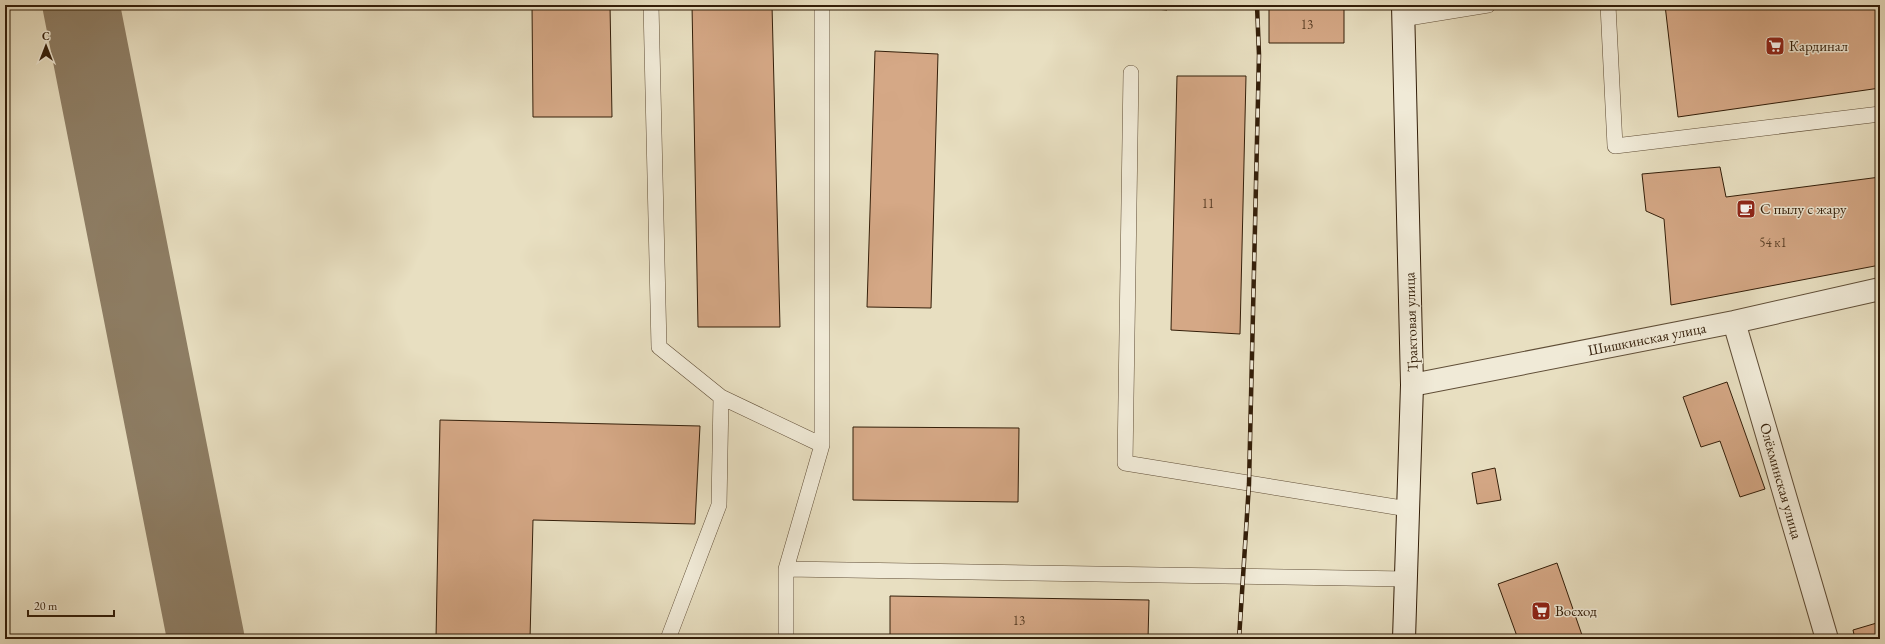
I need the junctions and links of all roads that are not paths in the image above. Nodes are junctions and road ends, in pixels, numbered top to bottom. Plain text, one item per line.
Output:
1 (651, 5) edge
2 (822, 5) edge
3 (1488, 5) edge
4 (1608, 5) edge
5 (1402, 12) edge
6 (1131, 73) dead end
7 (1880, 114) edge
8 (1880, 289) edge
9 (1734, 322) junction
10 (1412, 385) junction
11 (721, 397) junction
12 (822, 445) junction
13 (1408, 509) junction
14 (786, 569) junction
15 (1406, 579) junction
16 (668, 639) edge
17 (786, 639) edge
18 (1404, 639) edge
19 (1827, 639) edge

1 - 11 lane
2 - 12 lane
3 - 5 lane
4 - 7 lane
5 - 10 street, Трактовая улица
6 - 13 lane
8 - 9 street, Шишкинская улица
9 - 10 street, Шишкинская улица
9 - 19 street, Олёкминская улица
10 - 13 street, Трактовая улица
11 - 12 lane
11 - 16 lane
12 - 14 lane
13 - 15 street, Трактовая улица
14 - 15 lane
14 - 17 lane
15 - 18 street, Трактовая улица

